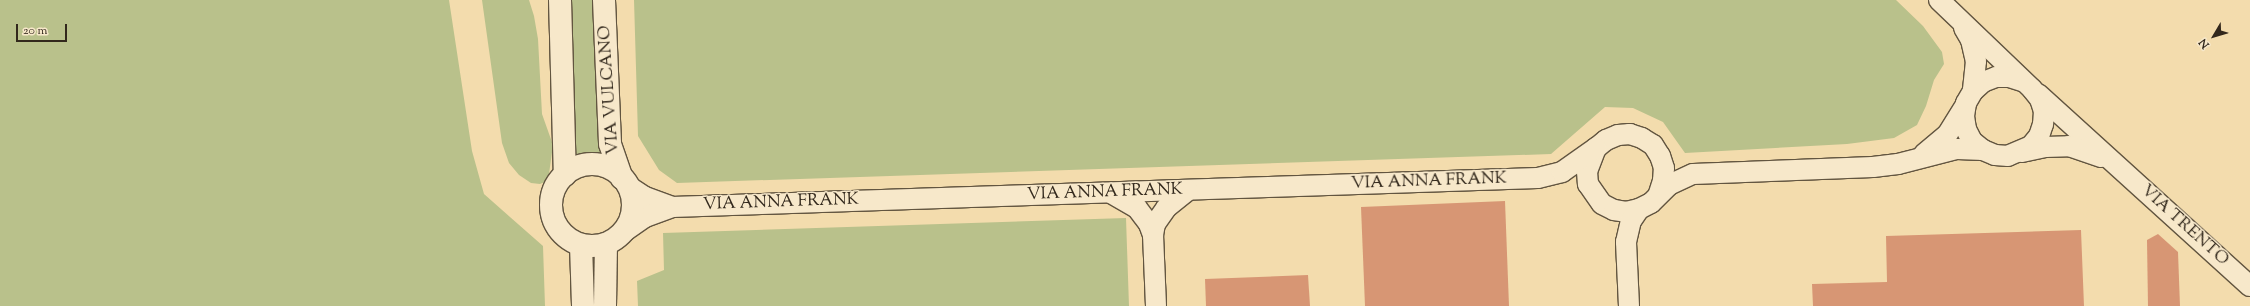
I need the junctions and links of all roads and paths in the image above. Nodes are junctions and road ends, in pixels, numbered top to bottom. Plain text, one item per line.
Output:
1 (560, 0) edge
2 (604, 0) edge
3 (1939, 0) edge
4 (1955, 15) junction
5 (2027, 85) junction
6 (1969, 97) junction
7 (1596, 148) junction
8 (1982, 150) junction
9 (1658, 152) junction
10 (2020, 153) junction
11 (1918, 158) junction
12 (2119, 167) junction
13 (1705, 173) junction
14 (565, 174) junction
15 (1538, 178) junction
16 (625, 182) junction
17 (1188, 190) junction
18 (1109, 193) junction
19 (1659, 193) junction
20 (1598, 200) junction
21 (672, 207) junction
22 (1639, 209) junction
23 (1153, 235) junction
24 (614, 238) junction
25 (1626, 242) junction
26 (581, 245) junction
27 (2250, 286) edge
28 (583, 306) edge
29 (605, 306) edge
30 (1156, 306) edge
31 (1629, 306) edge

1 - 14 main road
2 - 16 main road, VIA VULCANO
3 - 4 street, VIA TRENTO
4 - 5 street, VIA TRENTO
4 - 6 street, VIA TRENTO
5 - 6 street
5 - 10 street, VIA TRENTO
5 - 12 street, VIA TRENTO
6 - 8 street, VIA TRENTO
6 - 11 street
7 - 9 street
7 - 15 street, VIA ANNA FRANK
7 - 20 street
8 - 10 street, VIA TRENTO
8 - 11 street
9 - 13 street
9 - 19 street
10 - 12 street, VIA TRENTO
11 - 13 street
12 - 27 street, VIA TRENTO
13 - 19 street
14 - 16 main road
14 - 26 main road
15 - 17 street, VIA ANNA FRANK
15 - 20 street, VIA ANNA FRANK
16 - 21 street, VIA ANNA FRANK
16 - 24 main road
17 - 18 street, VIA ANNA FRANK
17 - 23 street
18 - 21 street, VIA ANNA FRANK
18 - 23 street
19 - 22 street
20 - 22 street
20 - 25 street
21 - 24 street, VIA ANNA FRANK
22 - 25 street
23 - 30 street
24 - 26 main road
24 - 29 main road
25 - 31 street
26 - 28 main road

